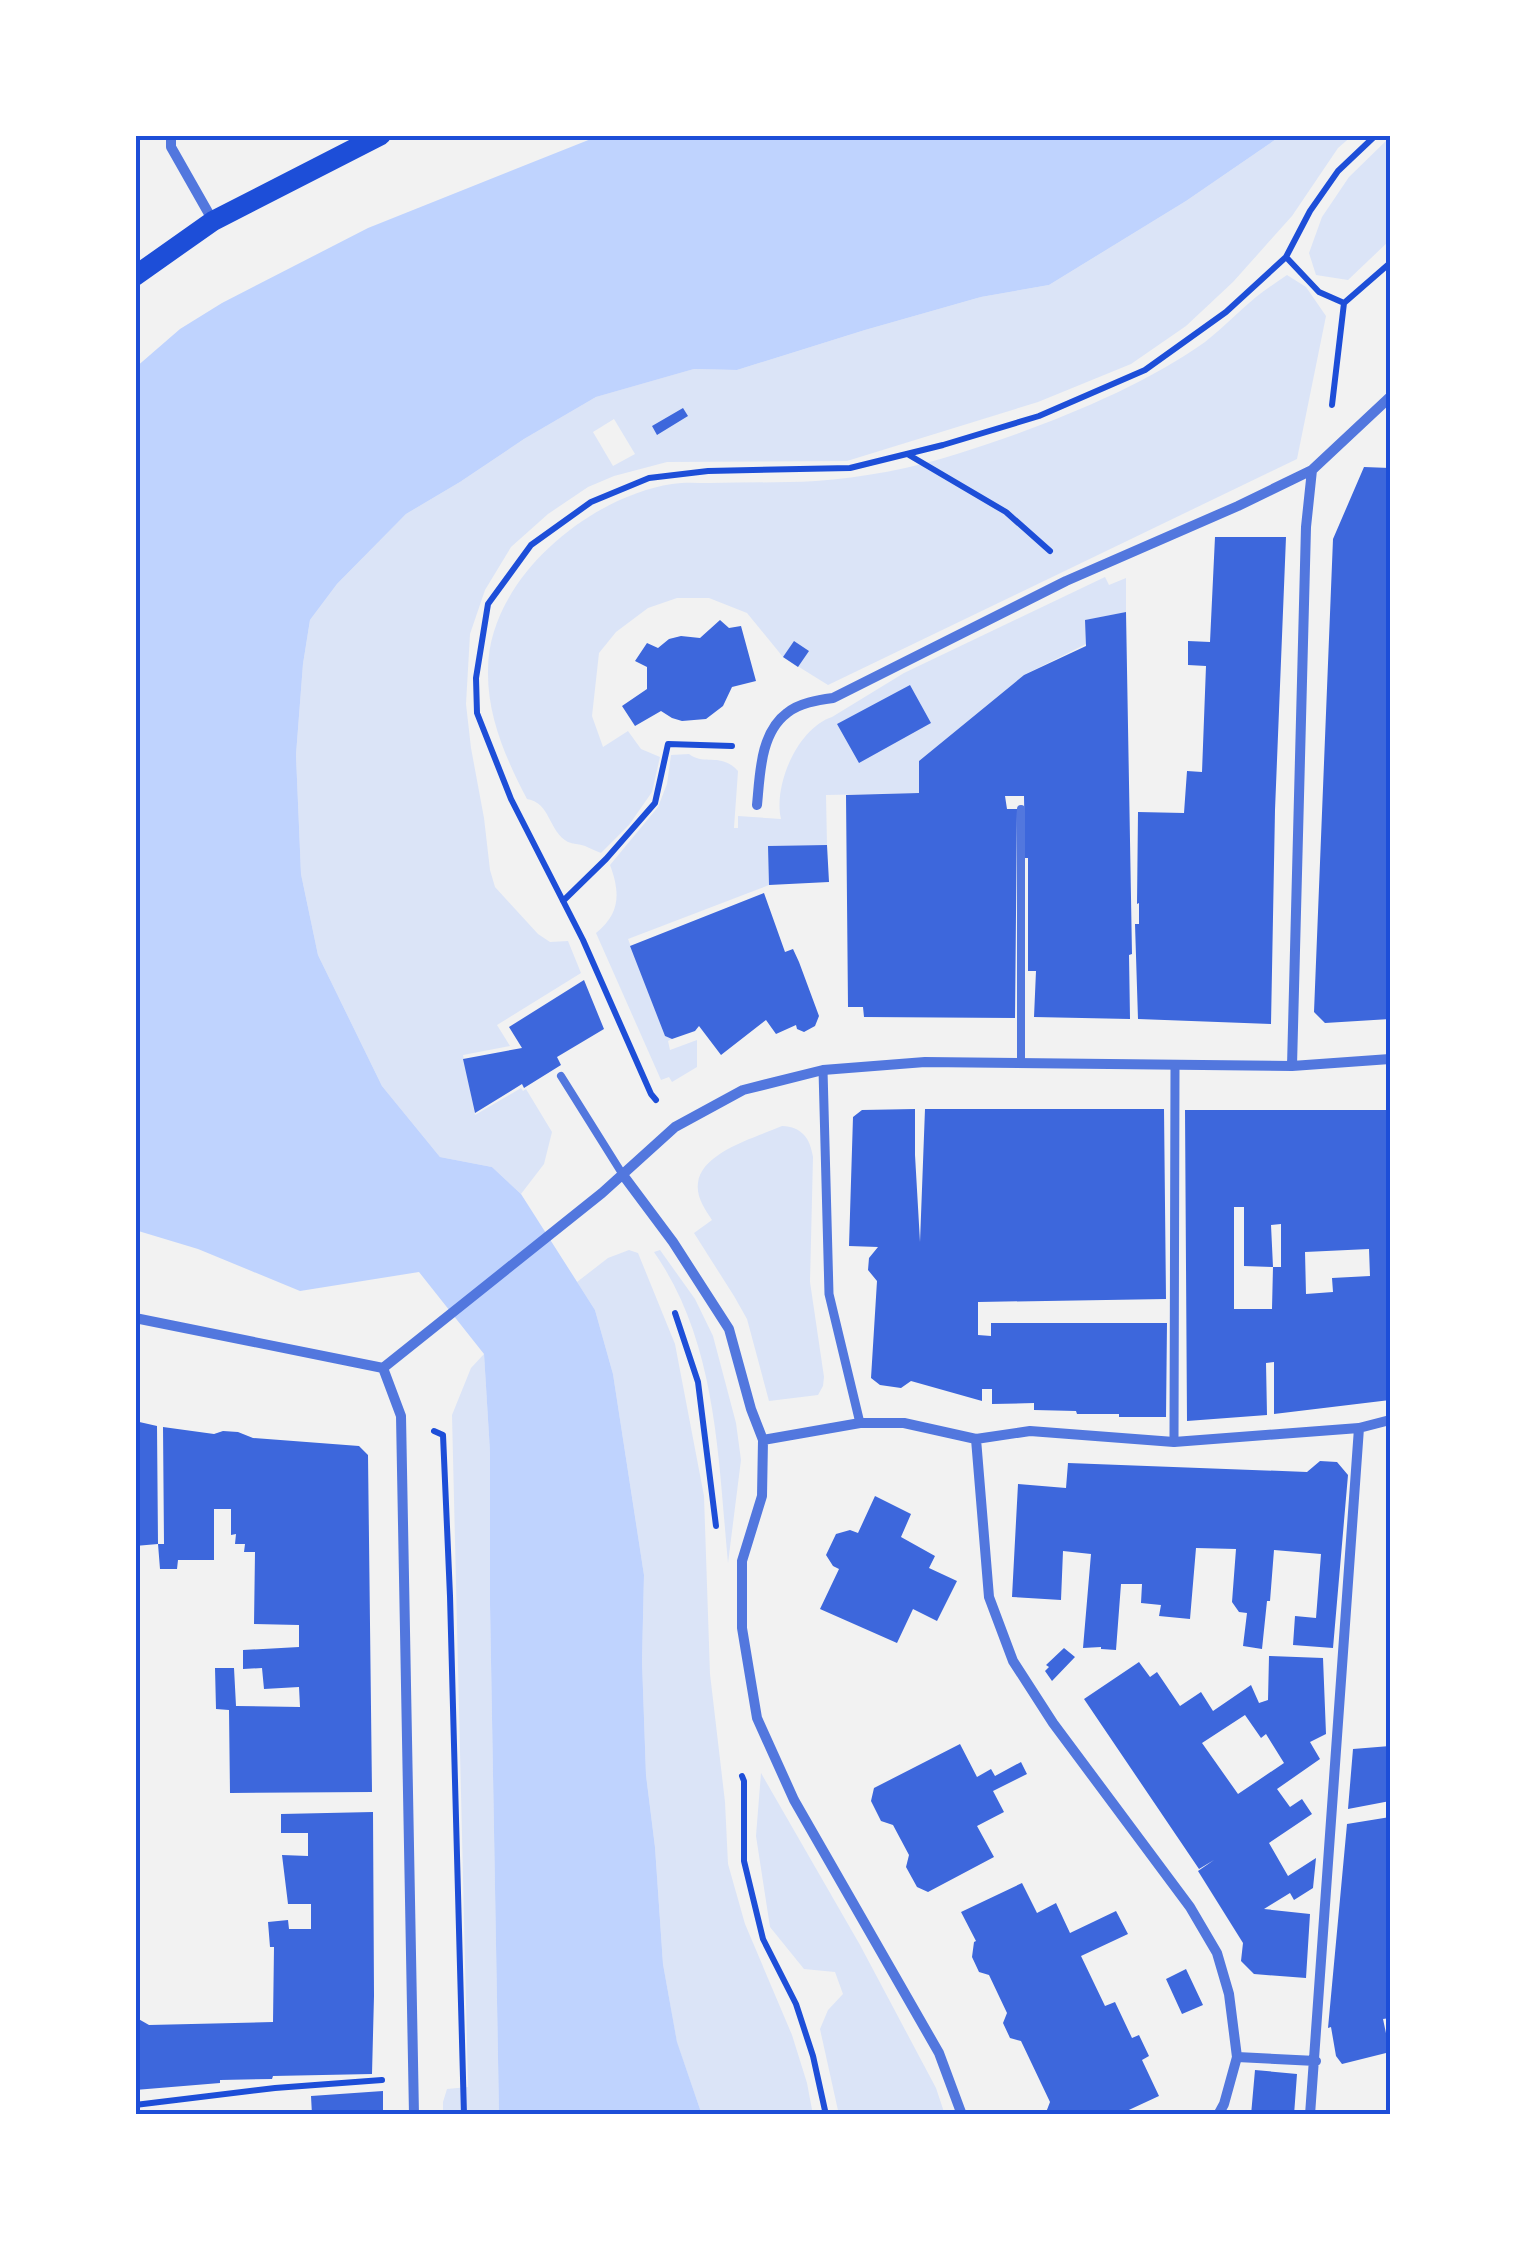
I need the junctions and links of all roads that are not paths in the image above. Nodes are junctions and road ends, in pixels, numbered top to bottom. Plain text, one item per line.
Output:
1 (171, 135) edge
2 (381, 135) edge
3 (213, 221) junction
4 (135, 276) edge
5 (1390, 397) edge
6 (1312, 470) junction
7 (758, 805) dead end
8 (1020, 810) dead end
9 (1390, 1058) edge
10 (1021, 1063) junction
11 (1174, 1066) junction
12 (1292, 1066) junction
13 (823, 1070) junction
14 (561, 1076) dead end
15 (623, 1175) junction
16 (135, 1318) edge
17 (382, 1368) junction
18 (1390, 1420) edge
19 (860, 1423) junction
20 (1359, 1428) junction
21 (976, 1439) junction
22 (763, 1440) junction
23 (1174, 1442) junction
24 (1237, 2057) junction
25 (1316, 2062) junction
26 (414, 2115) edge
27 (962, 2115) edge
28 (1218, 2115) edge
29 (1310, 2115) edge

1 - 3 street
2 - 3 main road
3 - 4 main road
5 - 6 street
6 - 7 street
6 - 12 street
8 - 10 lane
9 - 12 street
10 - 11 street
10 - 13 street
11 - 12 street
11 - 23 street
13 - 15 street
13 - 19 street
14 - 15 lane
15 - 17 street
15 - 22 street
16 - 17 street
17 - 26 street
18 - 20 street
19 - 21 street
19 - 22 street
20 - 23 street
20 - 25 street
21 - 23 street
21 - 24 street
22 - 27 street
24 - 25 street
24 - 28 street
25 - 29 street

